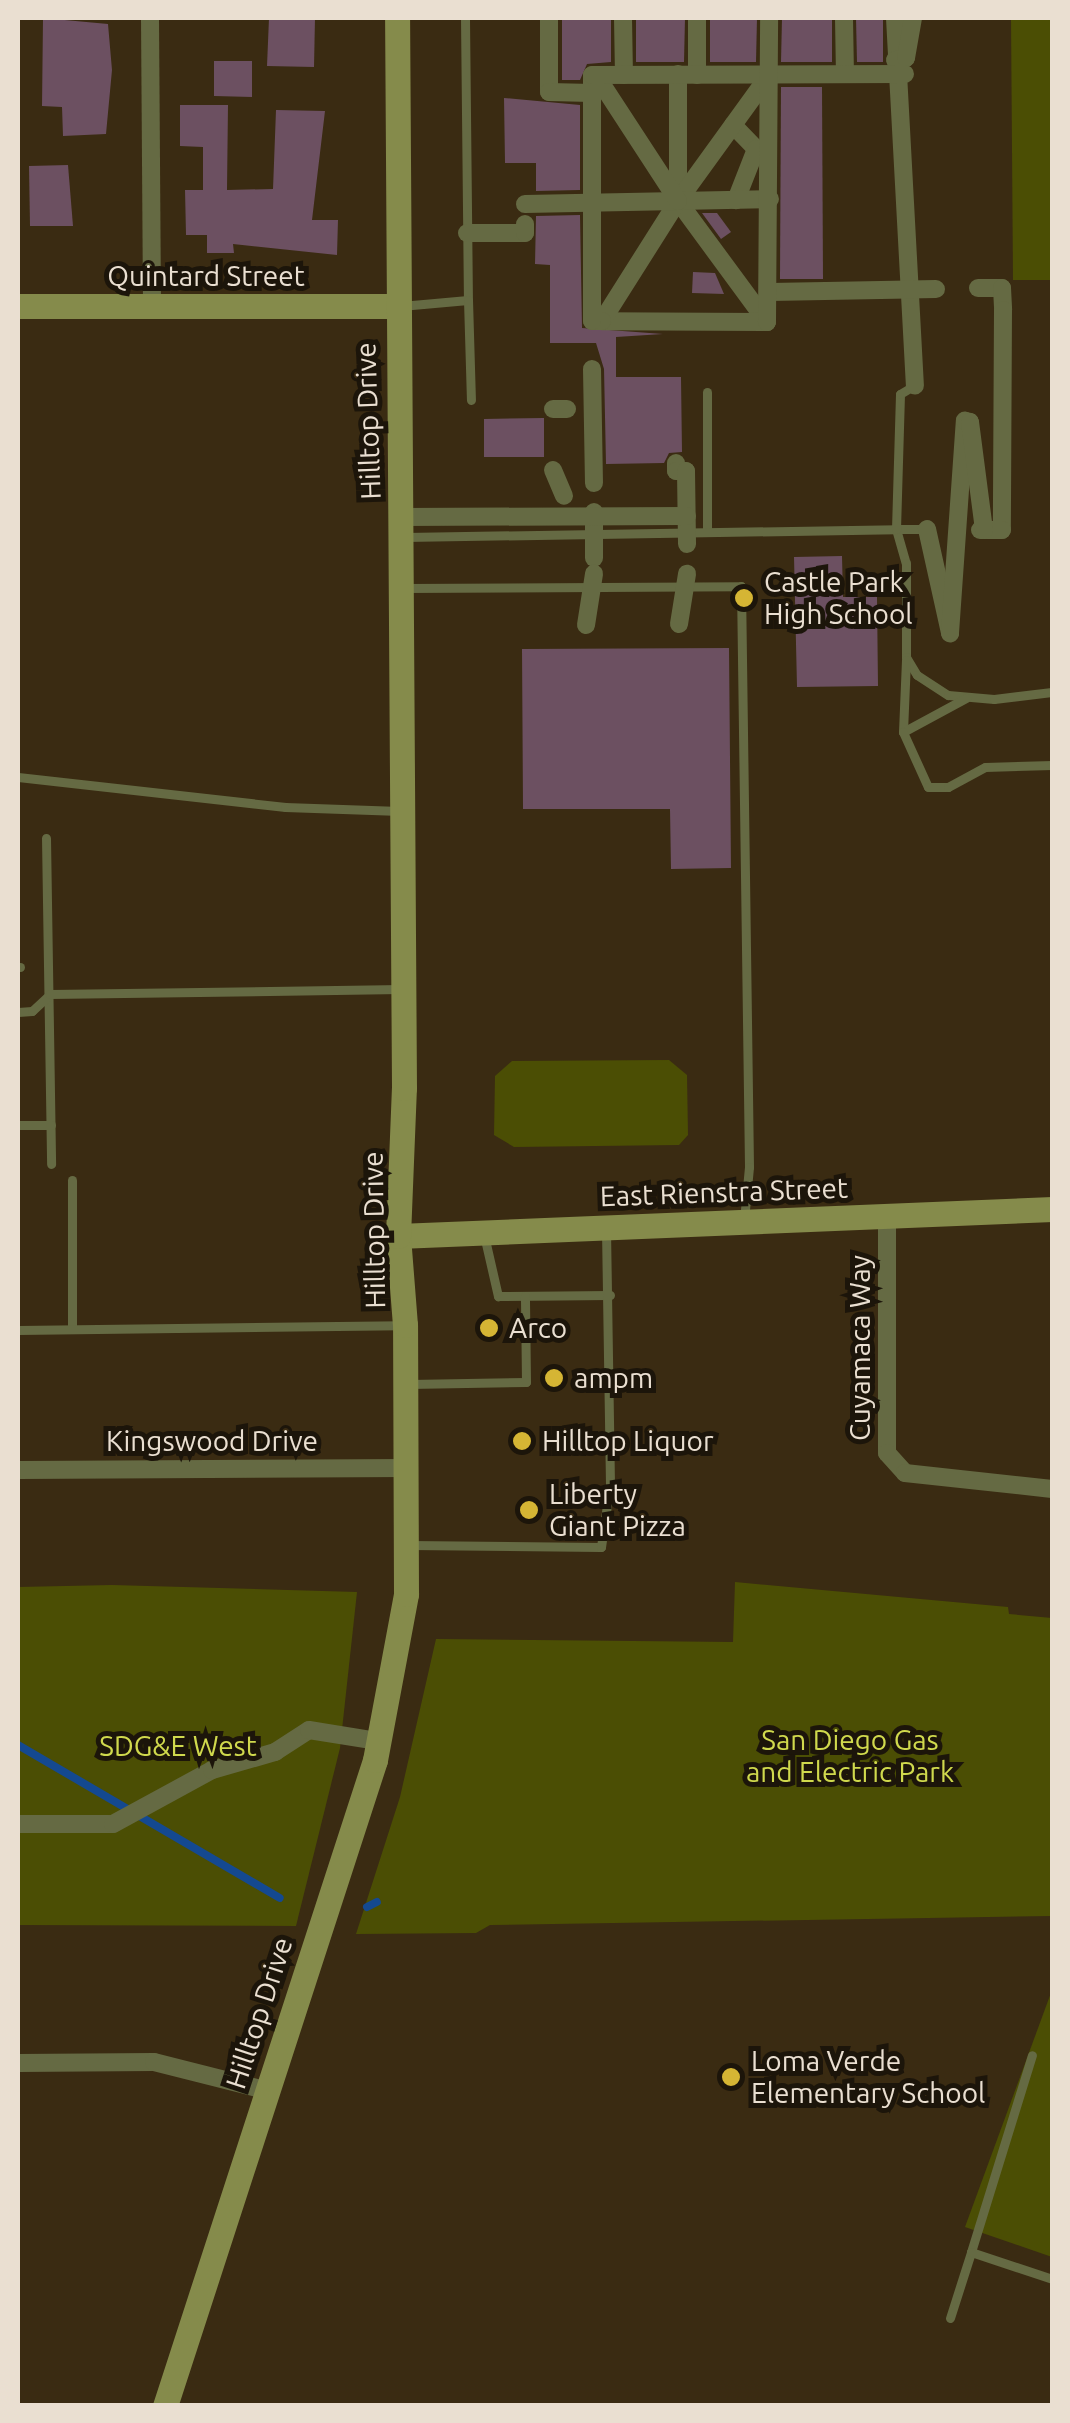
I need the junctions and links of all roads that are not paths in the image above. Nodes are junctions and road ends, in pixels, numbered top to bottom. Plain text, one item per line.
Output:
1 (150, 18) edge
2 (396, 18) edge
3 (465, 18) edge
4 (549, 18) edge
5 (624, 18) edge
6 (696, 18) edge
7 (770, 18) edge
8 (844, 18) edge
9 (894, 18) edge
10 (913, 18) edge
11 (898, 69) junction
12 (770, 74) junction
13 (844, 74) junction
14 (624, 75) junction
15 (687, 75) junction
16 (594, 84) junction
17 (733, 125) junction
18 (763, 149) junction
19 (592, 200) junction
20 (678, 200) junction
21 (736, 200) junction
22 (770, 200) junction
23 (525, 204) dead end
24 (524, 224) dead end
25 (467, 233) junction
26 (978, 288) dead end
27 (912, 290) junction
28 (936, 290) dead end
29 (770, 292) junction
30 (468, 300) junction
31 (152, 304) junction
32 (18, 306) edge
33 (394, 306) junction
34 (602, 321) junction
35 (766, 322) junction
36 (592, 369) dead end
37 (915, 385) joint
38 (707, 392) dead end
39 (471, 400) dead end
40 (676, 463) dead end
41 (553, 470) dead end
42 (597, 472) dead end
43 (564, 496) dead end
44 (594, 520) junction
45 (402, 527) junction
46 (896, 528) junction
47 (957, 529) junction
48 (687, 531) junction
49 (708, 532) junction
50 (594, 573) junction
51 (687, 580) junction
52 (402, 588) junction
53 (680, 624) dead end
54 (586, 625) dead end
55 (906, 657) junction
56 (1052, 692) edge
57 (969, 697) junction
58 (903, 732) junction
59 (1052, 765) edge
60 (18, 777) edge
61 (403, 811) junction
62 (46, 838) dead end
63 (404, 989) junction
64 (50, 994) junction
65 (18, 1012) edge
66 (18, 1125) edge
67 (51, 1126) junction
68 (51, 1164) dead end
69 (72, 1180) dead end
70 (1052, 1209) edge
71 (887, 1216) junction
72 (744, 1222) junction
73 (606, 1227) junction
74 (483, 1232) junction
75 (398, 1236) junction
76 (525, 1296) junction
77 (610, 1296) junction
78 (405, 1324) junction
79 (72, 1329) junction
80 (18, 1330) edge
81 (406, 1384) junction
82 (408, 1468) junction
83 (18, 1470) edge
84 (1052, 1489) edge
85 (406, 1546) junction
86 (378, 1740) junction
87 (18, 1824) edge
88 (1032, 2055) dead end
89 (18, 2064) edge
90 (265, 2090) junction
91 (971, 2252) junction
92 (1052, 2279) edge
93 (950, 2318) dead end
94 (165, 2406) edge

1 - 31 street
2 - 33 main road, Hilltop Drive
3 - 25 lane
4 - 16 street
5 - 14 street
6 - 15 street
7 - 12 street
8 - 13 street
9 - 11 street
10 - 11 street
11 - 13 street
11 - 27 street
12 - 13 street
12 - 15 street
12 - 17 street
12 - 18 street
14 - 15 street
14 - 16 street
15 - 20 street
16 - 19 street
16 - 20 street
17 - 18 street
17 - 20 street
18 - 21 street
18 - 22 street
19 - 20 street
19 - 23 street
19 - 34 street
20 - 21 street
20 - 34 street
20 - 35 street
21 - 22 street
22 - 29 street
24 - 25 street
25 - 30 lane
26 - 47 street
27 - 28 street
27 - 29 street
27 - 37 street
29 - 35 street
30 - 33 lane
30 - 39 lane
31 - 32 main road, Quintard Street
31 - 33 main road, Quintard Street
33 - 45 main road, Hilltop Drive
34 - 35 street
36 - 42 street
37 - 46 lane
38 - 49 lane
40 - 48 street
41 - 43 street
44 - 45 street
44 - 48 street
44 - 50 street
45 - 52 main road, Hilltop Drive
46 - 47 lane
46 - 49 lane
46 - 55 lane
47 - 47 street
48 - 49 lane
50 - 51 lane
50 - 52 lane
50 - 54 street
51 - 53 street
51 - 72 lane
52 - 61 main road, Hilltop Drive
55 - 57 lane
55 - 58 lane
56 - 57 lane
57 - 58 lane
58 - 59 lane
60 - 61 lane
61 - 63 main road, Hilltop Drive
62 - 64 lane
63 - 64 lane
63 - 75 main road, Hilltop Drive
64 - 65 lane
64 - 67 lane
66 - 67 lane
67 - 68 lane
69 - 79 lane
70 - 71 main road, East Rienstra Street
71 - 72 main road, East Rienstra Street
71 - 84 street, Cuyamaca Way
72 - 73 main road, East Rienstra Street
73 - 74 main road, East Rienstra Street
73 - 77 lane
74 - 75 main road, East Rienstra Street
74 - 76 lane
75 - 78 main road, Hilltop Drive
76 - 77 lane
76 - 81 lane
77 - 85 lane
78 - 79 lane
78 - 81 main road, Hilltop Drive
79 - 80 lane
81 - 82 main road, Hilltop Drive
82 - 83 street, Kingswood Drive
82 - 85 main road, Hilltop Drive
85 - 86 main road, Hilltop Drive
86 - 87 street
86 - 90 main road, Hilltop Drive
88 - 91 lane
89 - 90 street
90 - 94 main road, Hilltop Drive
91 - 92 lane
91 - 93 lane

